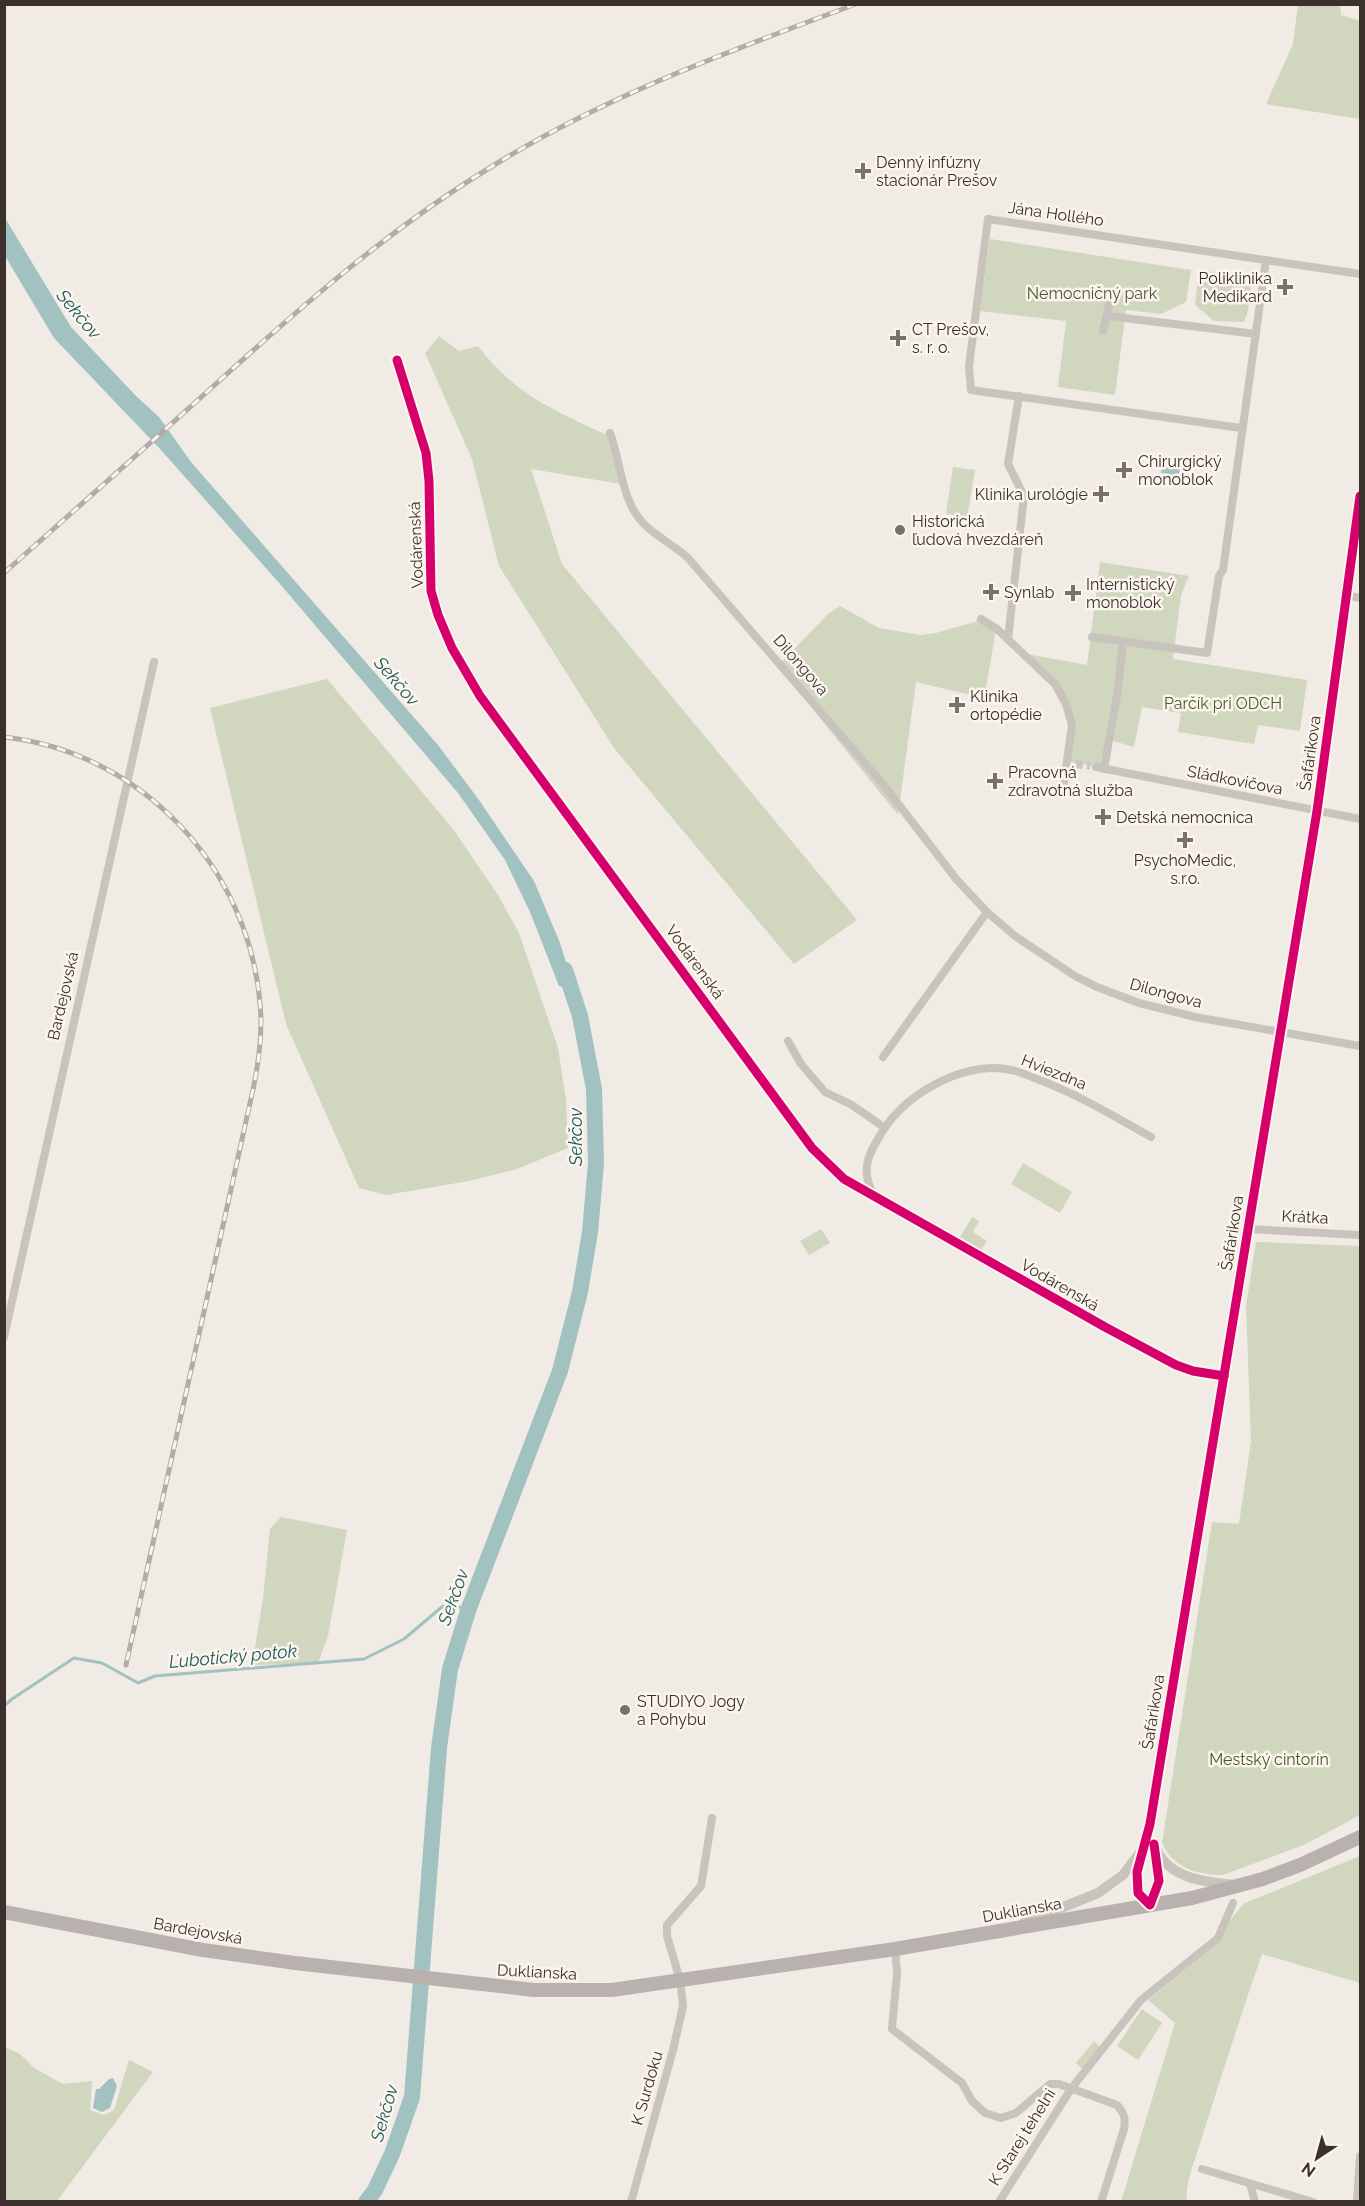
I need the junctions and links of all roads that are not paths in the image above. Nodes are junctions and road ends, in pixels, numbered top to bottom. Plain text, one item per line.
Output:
1 (1266, 260) junction
2 (1360, 274) edge
3 (1111, 296) dead end
4 (1108, 316) junction
5 (1103, 331) dead end
6 (1256, 334) junction
7 (397, 360) dead end
8 (1019, 396) junction
9 (1241, 428) junction
10 (610, 433) dead end
11 (1360, 496) edge
12 (1346, 595) junction
13 (1360, 598) edge
14 (981, 619) dead end
15 (1092, 637) dead end
16 (1008, 639) junction
17 (1123, 641) junction
18 (154, 662) dead end
19 (1063, 789) dead end
20 (1317, 811) junction
21 (1360, 819) edge
22 (987, 912) junction
23 (1281, 1032) junction
24 (788, 1041) dead end
25 (1360, 1046) edge
26 (883, 1057) dead end
27 (885, 1128) junction
28 (1151, 1137) dead end
29 (874, 1196) junction
30 (1248, 1229) junction
31 (1360, 1235) edge
32 (4, 1337) edge
33 (1224, 1376) junction
34 (712, 1818) dead end
35 (1150, 1824) junction
36 (1360, 1837) edge
37 (1154, 1844) junction
38 (1141, 1851) junction
39 (1243, 1885) junction
40 (1233, 1903) dead end
41 (1150, 1905) junction
42 (4, 1912) edge
43 (1010, 1929) junction
44 (895, 1948) junction
45 (680, 1980) junction
46 (464, 1983) joint
47 (1071, 2089) junction
48 (1360, 2156) edge
49 (1202, 2169) dead end
50 (1251, 2184) junction
51 (631, 2202) edge
52 (999, 2202) edge
53 (1101, 2202) edge
54 (1255, 2202) edge
55 (1313, 2202) edge
56 (1357, 2202) edge

1 - 2 street, Jána Hollého
1 - 6 street
1 - 8 street, Jána Hollého
3 - 4 street
4 - 5 street
4 - 6 street
6 - 9 street
7 - 29 street, Vodárenská
8 - 9 street, Jána Hollého
8 - 16 street
9 - 17 street
10 - 22 street, Dilongova
11 - 12 street, Šafárikova
12 - 13 street
12 - 20 street, Šafárikova
14 - 16 street
15 - 17 street
16 - 19 street
17 - 20 street, Sládkovičova
18 - 32 street, Bardejovská
20 - 21 street, Sládkovičova
20 - 23 street, Šafárikova
22 - 23 street, Dilongova
22 - 26 street
23 - 25 street, Dilongova
23 - 30 street, Šafárikova
24 - 27 street
27 - 28 street, Hviezdna
27 - 29 street, Hviezdna
29 - 33 street, Vodárenská
30 - 31 street, Krátka
30 - 33 street, Šafárikova
33 - 35 street, Šafárikova
34 - 45 street
35 - 37 street
35 - 38 street, Šafárikova
36 - 39 main road, Duklianska
37 - 39 street
37 - 41 street
38 - 41 street, Šafárikova
38 - 43 street
39 - 41 main road, Duklianska
40 - 47 street, K Starej tehelni
41 - 43 main road, Duklianska
42 - 46 main road, Bardejovská
43 - 44 main road, Duklianska
44 - 45 main road, Duklianska
44 - 47 street, K Starej tehelni
45 - 46 main road, Duklianska
45 - 51 street, K Surdoku
47 - 52 street, K Starej tehelni
47 - 53 street, K Starej tehelni
48 - 56 street
49 - 50 street
50 - 54 street
50 - 55 street

